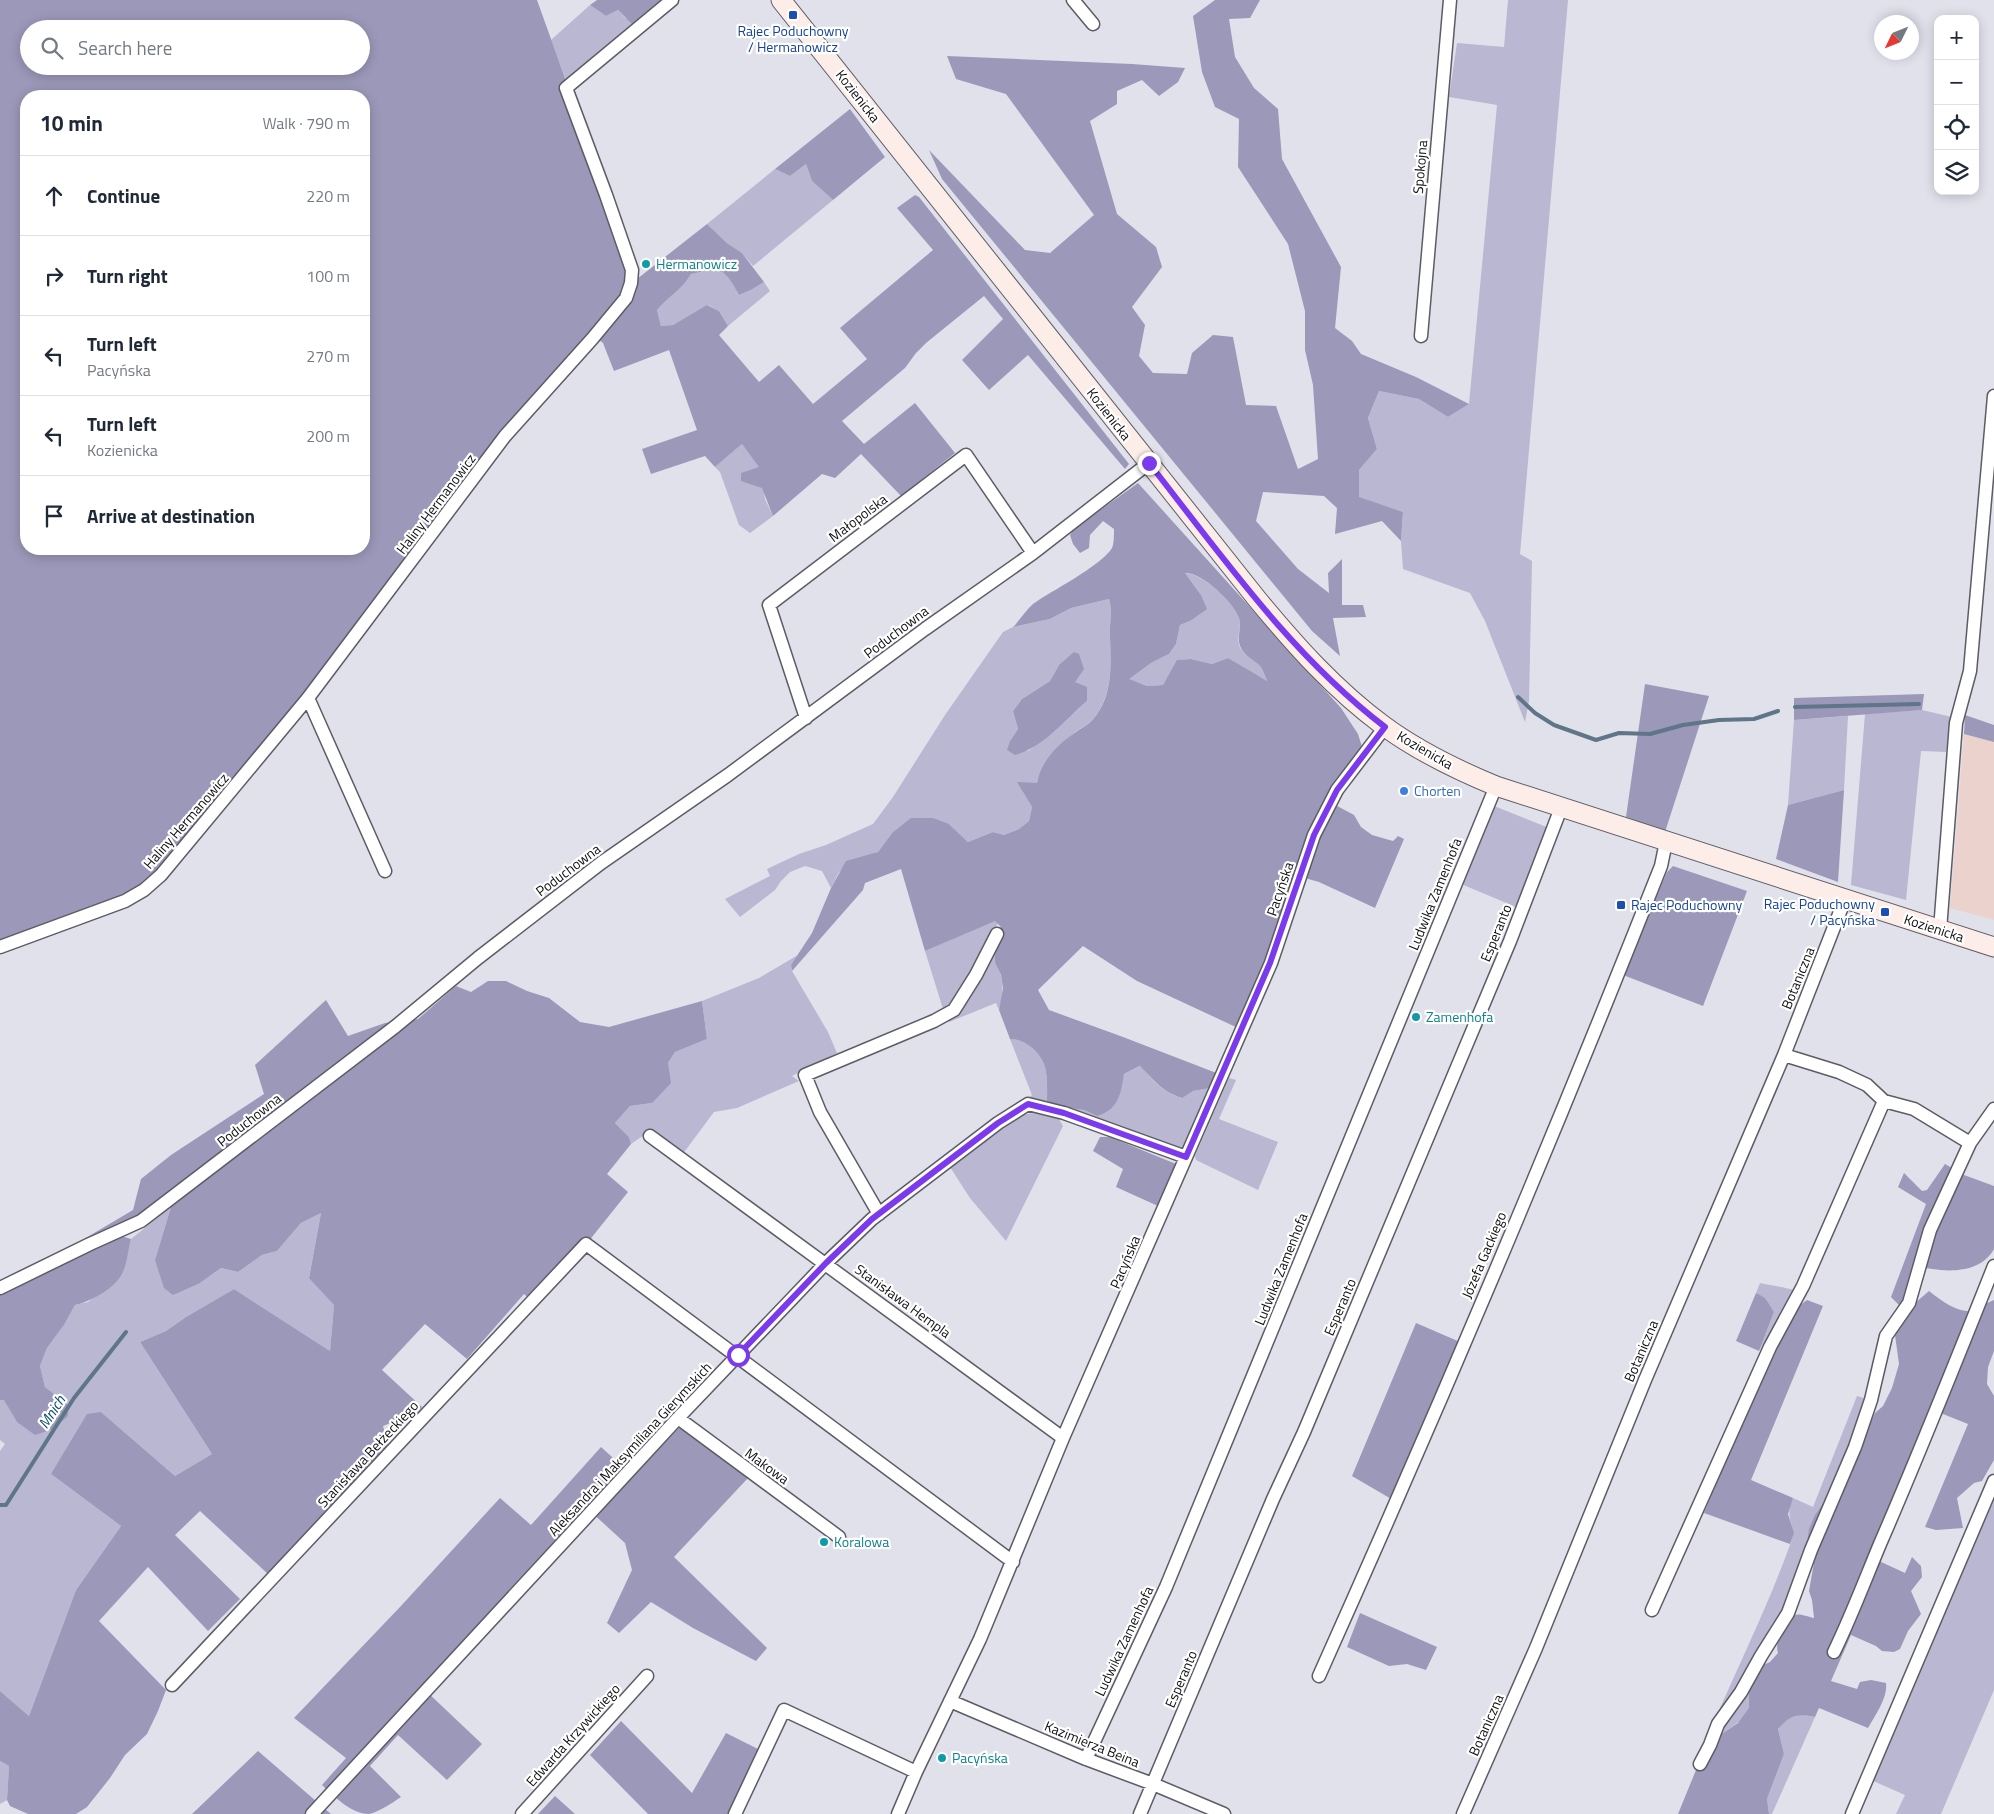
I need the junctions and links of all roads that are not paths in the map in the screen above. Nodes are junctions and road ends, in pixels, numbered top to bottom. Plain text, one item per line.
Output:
1 (672, 0) edge
2 (781, 0) edge
3 (1073, 0) edge
4 (1450, 0) edge
5 (1092, 24) dead end
6 (1421, 336) dead end
7 (1994, 396) edge
8 (1149, 463) junction
9 (1033, 552) junction
10 (308, 698) junction
11 (806, 718) junction
12 (1385, 727) junction
13 (1496, 786) junction
14 (1561, 808) junction
15 (1666, 842) junction
16 (385, 871) dead end
17 (1845, 899) junction
18 (1940, 930) junction
19 (997, 934) dead end
20 (0, 947) edge
21 (1994, 947) edge
22 (1784, 1055) junction
23 (1884, 1101) junction
24 (1994, 1109) edge
25 (650, 1136) dead end
26 (1970, 1143) junction
27 (1186, 1157) junction
28 (879, 1214) junction
29 (826, 1263) junction
30 (1994, 1266) edge
31 (0, 1288) edge
32 (738, 1355) junction
33 (678, 1418) junction
34 (1063, 1438) junction
35 (1994, 1481) edge
36 (839, 1537) dead end
37 (1013, 1562) junction
38 (1652, 1610) dead end
39 (1834, 1652) dead end
40 (647, 1676) dead end
41 (1319, 1676) dead end
42 (172, 1685) dead end
43 (950, 1701) junction
44 (1086, 1759) junction
45 (1700, 1764) dead end
46 (916, 1772) junction
47 (1153, 1784) junction
48 (312, 1814) edge
49 (522, 1814) edge
50 (734, 1814) edge
51 (898, 1814) edge
52 (1140, 1814) edge
53 (1224, 1814) edge
54 (1463, 1814) edge
55 (1852, 1814) edge

1 - 10 street, Haliny Hermanowicz
2 - 8 main road, Kozienicka
3 - 5 street
4 - 6 street, Spokojna
7 - 18 street
8 - 9 street, Poduchowna
8 - 12 main road, Kozienicka
9 - 11 street, Poduchowna
9 - 11 street, Małopolska
10 - 16 street
10 - 20 street, Haliny Hermanowicz
11 - 31 street, Poduchowna
12 - 13 main road, Kozienicka
12 - 27 street, Pacyńska
13 - 14 main road, Kozienicka
13 - 44 street, Ludwika Zamenhofa
14 - 15 main road, Kozienicka
14 - 47 street, Esperanto
15 - 17 main road, Kozienicka
15 - 41 street, Józefa Gackiego
17 - 18 main road, Kozienicka
17 - 22 street, Botaniczna
18 - 21 main road, Kozienicka
19 - 28 street
22 - 23 street
22 - 54 street, Botaniczna
23 - 26 street
23 - 38 street
24 - 26 street
25 - 29 street, Stanisława Hempla
26 - 45 street
27 - 28 street, Aleksandra i Maksymiliana Gierymskich
27 - 34 street, Pacyńska
28 - 29 street, Aleksandra i Maksymiliana Gierymskich
29 - 32 street, Aleksandra i Maksymiliana Gierymskich
29 - 34 street, Stanisława Hempla
30 - 39 street
32 - 33 street, Aleksandra i Maksymiliana Gierymskich
32 - 37 street
32 - 42 street, Stanisława Bełżeckiego
33 - 36 street, Makowa
33 - 48 street, Aleksandra i Maksymiliana Gierymskich
34 - 37 street, Pacyńska
35 - 55 street
37 - 43 street, Pacyńska
40 - 49 street, Edwarda Krzywickiego
43 - 44 street, Kazimierza Beina
43 - 46 street, Pacyńska
44 - 47 street, Kazimierza Beina
46 - 50 street
46 - 51 street, Pacyńska
47 - 52 street, Esperanto
47 - 53 street, Kazimierza Beina

